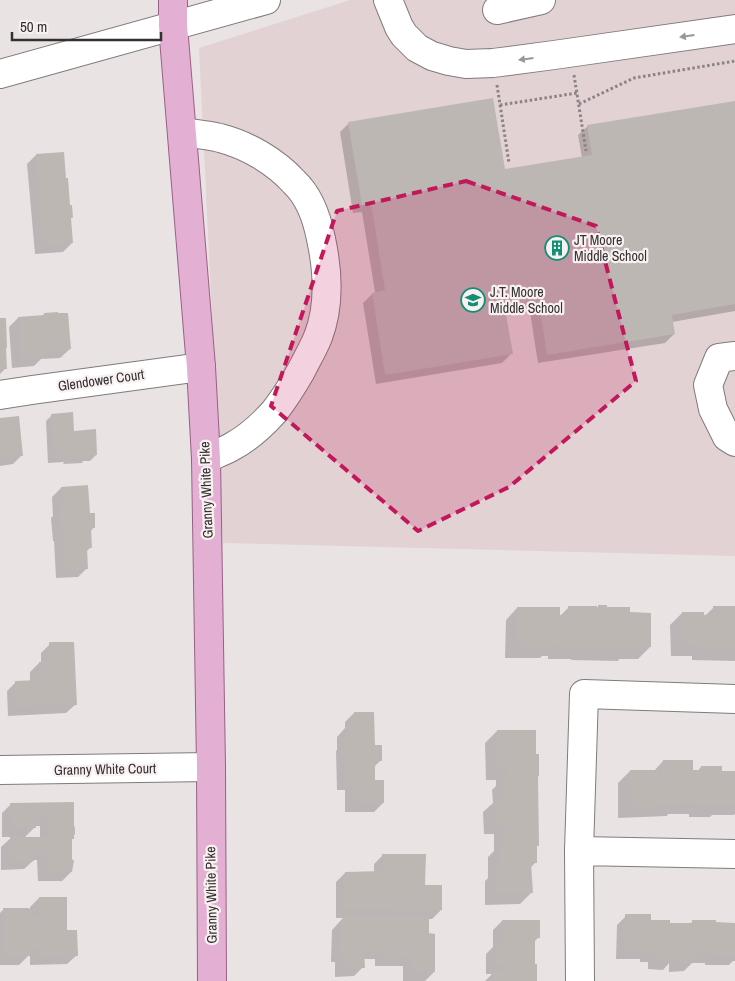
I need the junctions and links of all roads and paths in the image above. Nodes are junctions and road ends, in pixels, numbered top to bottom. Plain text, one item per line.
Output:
1 (266, 0) edge
2 (388, 0) edge
3 (541, 0) edge
4 (497, 10) dead end
5 (173, 13) edge
6 (735, 28) edge
7 (571, 53) junction
8 (735, 61) edge
9 (493, 63) junction
10 (0, 74) edge
11 (577, 93) junction
12 (579, 104) junction
13 (500, 105) junction
14 (182, 132) junction
15 (586, 152) dead end
16 (509, 164) dead end
17 (735, 356) edge
18 (201, 367) junction
19 (0, 395) edge
20 (735, 442) edge
21 (206, 459) junction
22 (735, 699) edge
23 (211, 767) junction
24 (0, 770) edge
25 (579, 852) junction
26 (735, 854) edge
27 (212, 981) edge
28 (580, 981) edge

1 - 5 street
2 - 9 street
3 - 4 street
5 - 10 street
5 - 14 main road, Granny White Pike
6 -> 7 street
7 -> 9 street
7 - 11 path
8 - 12 path
9 - 13 path
11 - 12 path
11 - 13 path
12 - 15 path
13 - 16 path
14 - 18 main road, Granny White Pike
14 - 21 street
17 - 20 street
18 - 19 street, Glendower Court
18 - 21 main road, Granny White Pike
21 - 23 main road, Granny White Pike
22 - 25 street
23 - 24 street, Granny White Court
23 - 27 main road, Granny White Pike
25 - 26 street
25 - 28 street

